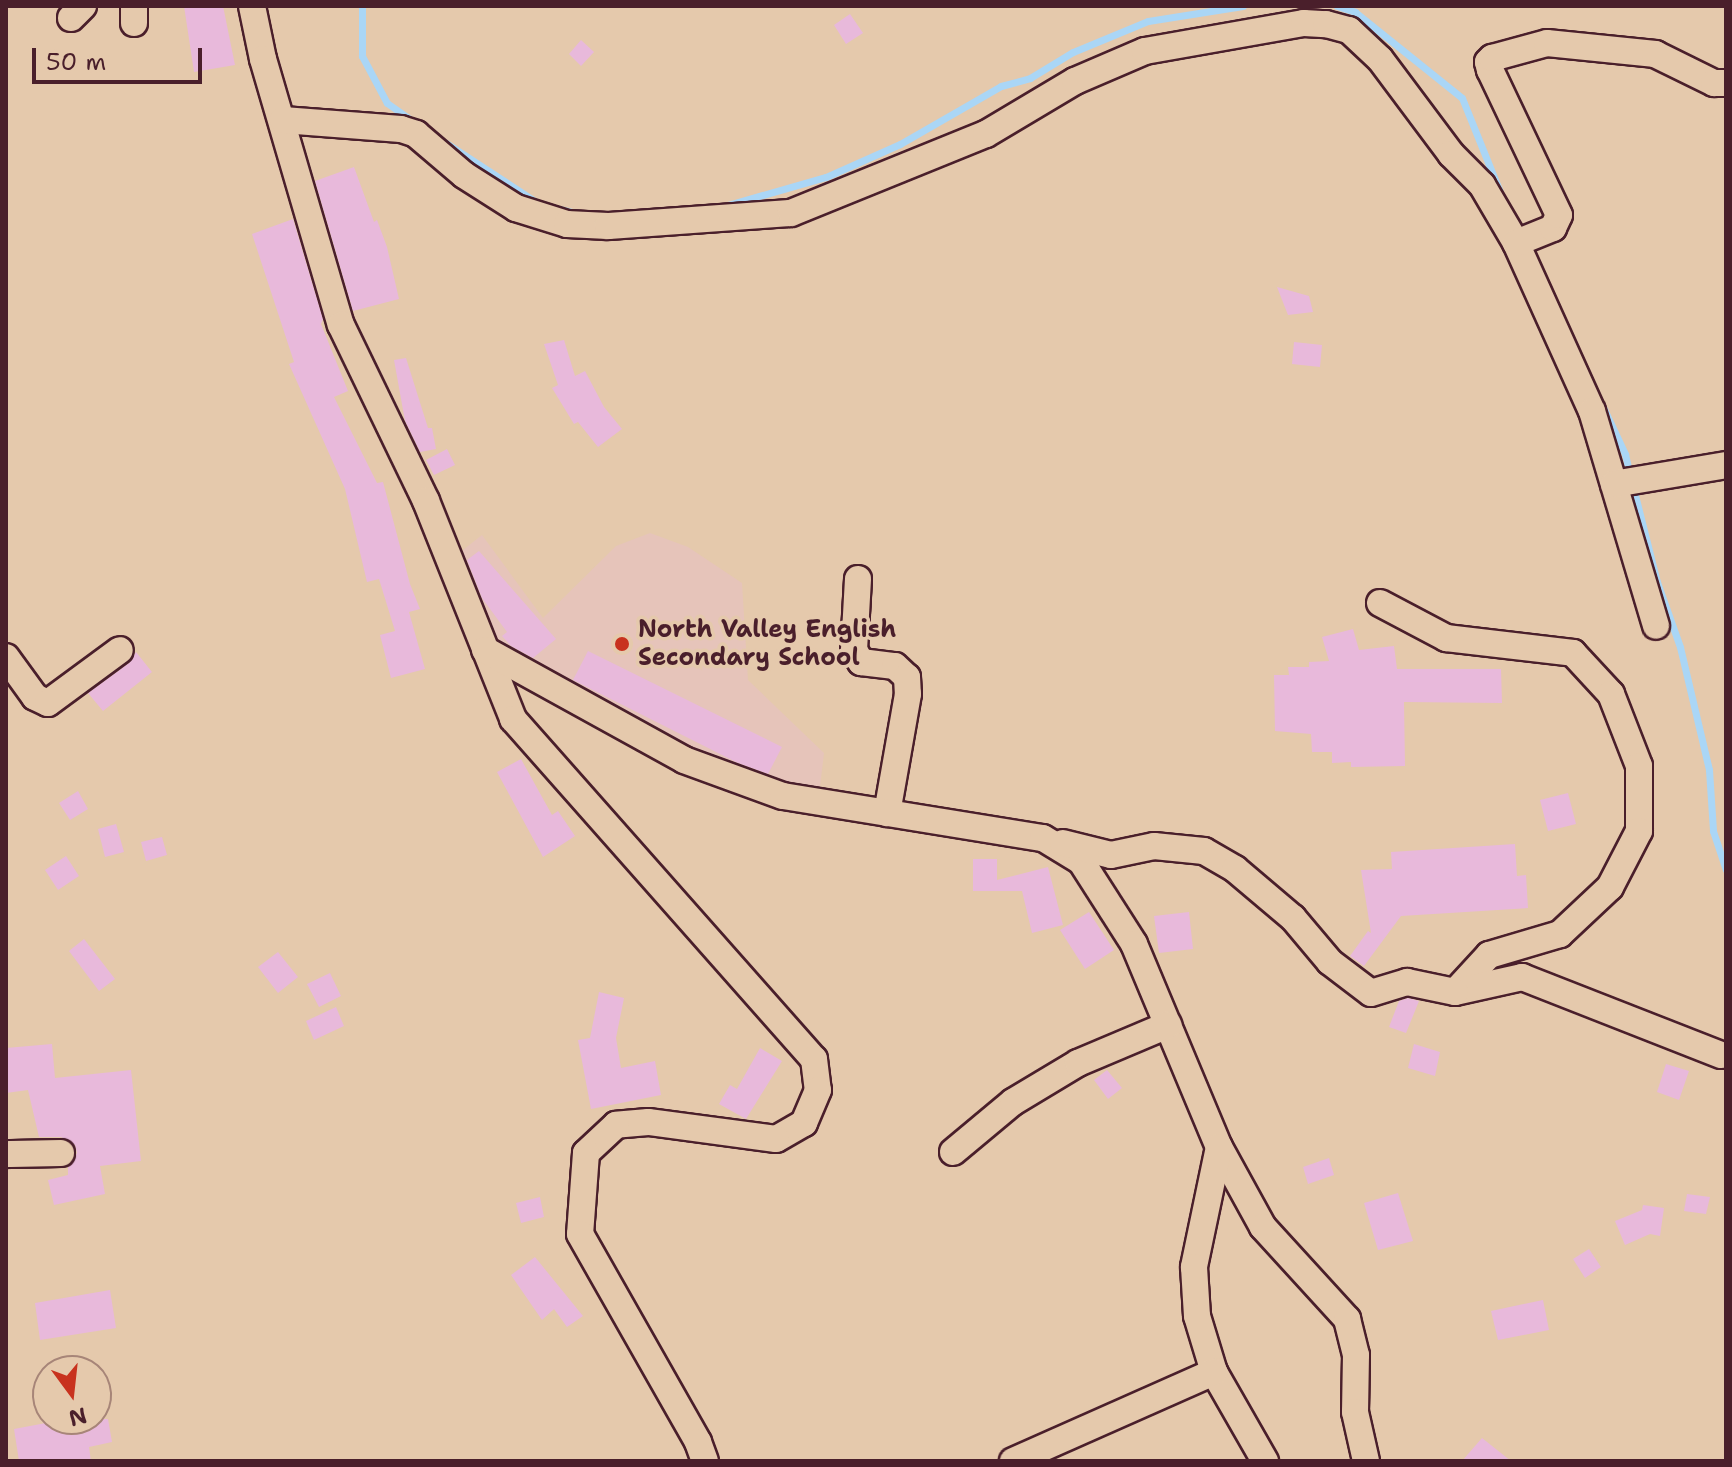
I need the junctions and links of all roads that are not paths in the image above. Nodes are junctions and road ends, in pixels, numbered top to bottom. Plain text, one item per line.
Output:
1 (252, 6) edge
2 (1726, 83) edge
3 (283, 120) junction
4 (1516, 243) junction
5 (1714, 466) edge
6 (1614, 484) junction
7 (858, 579) dead end
8 (1380, 603) dead end
9 (1656, 626) dead end
10 (120, 650) dead end
11 (485, 650) junction
12 (6, 657) edge
13 (887, 813) junction
14 (1043, 838) junction
15 (1455, 992) junction
16 (1168, 1025) junction
17 (1721, 1055) dead end
18 (1219, 1147) junction
19 (953, 1152) dead end
20 (61, 1153) dead end
21 (6, 1154) edge
22 (1214, 1372) junction
23 (705, 1461) edge
24 (1013, 1461) edge
25 (1265, 1461) edge
26 (1366, 1461) edge

1 - 3 street
2 - 4 street
3 - 4 street
3 - 11 street
4 - 6 street
5 - 6 street
6 - 9 street
7 - 13 street
8 - 15 street
10 - 12 street
11 - 13 street
11 - 23 street
13 - 14 street
14 - 15 street
14 - 16 street
15 - 17 street
16 - 18 street
16 - 19 street
18 - 22 street
18 - 26 street
20 - 21 street
22 - 24 street
22 - 25 street

